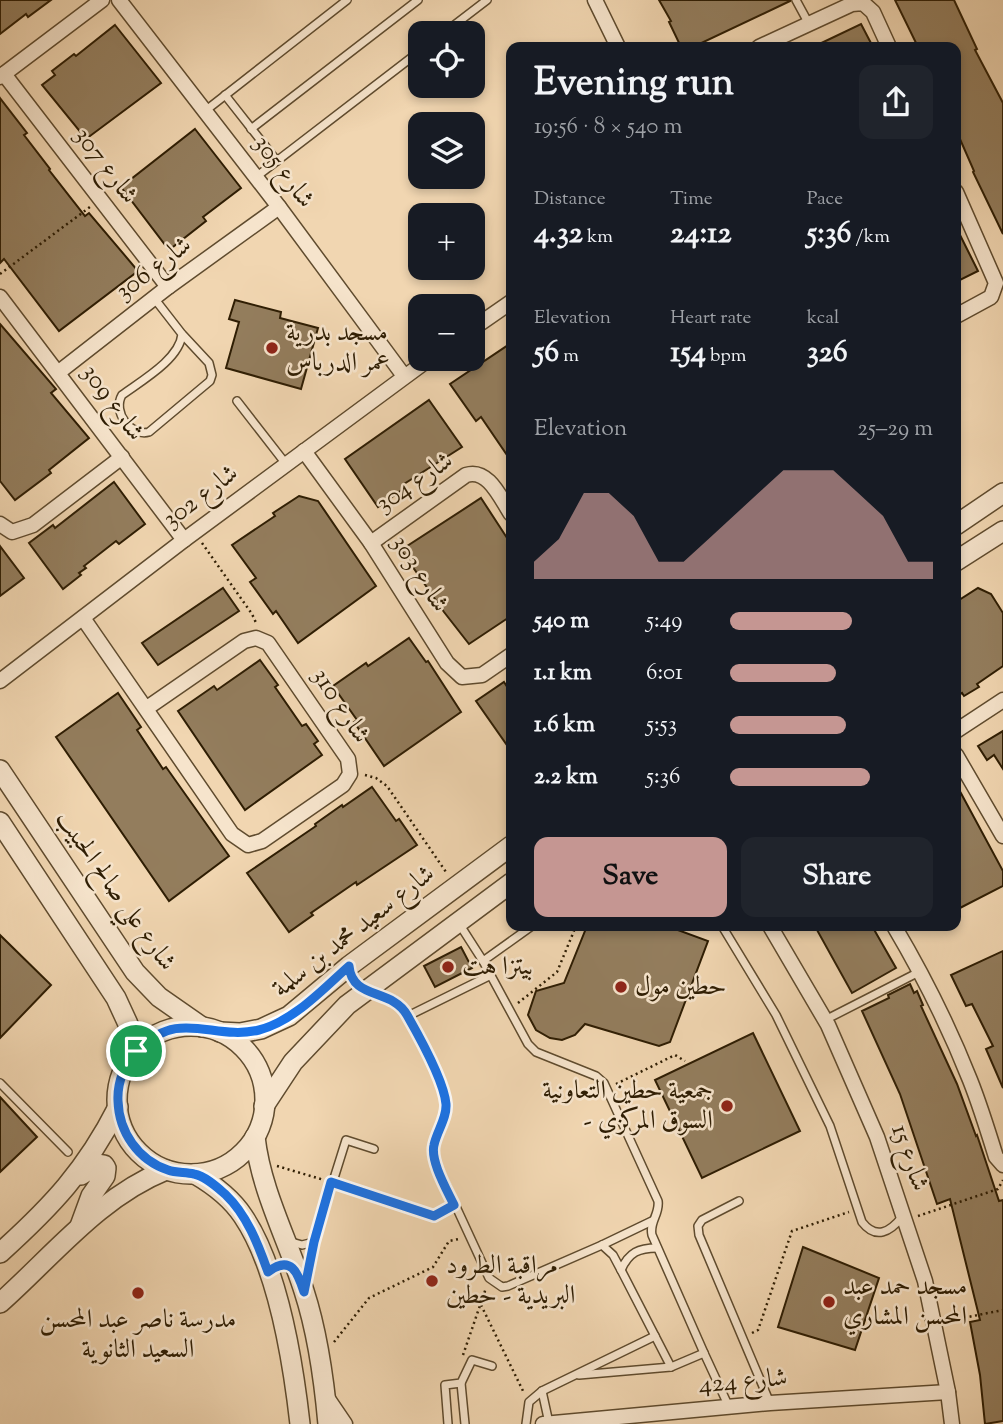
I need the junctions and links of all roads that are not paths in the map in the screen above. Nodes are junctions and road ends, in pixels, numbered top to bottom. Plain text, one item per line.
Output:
1 (102, 0) edge
2 (119, 0) edge
3 (347, 0) edge
4 (418, 0) edge
5 (487, 0) edge
6 (596, 0) edge
7 (796, 0) edge
8 (460, 21) edge
9 (809, 24) junction
10 (616, 42) edge
11 (771, 42) edge
12 (887, 42) edge
13 (408, 60) edge
14 (2, 76) edge
15 (225, 95) junction
16 (205, 111) junction
17 (251, 129) junction
18 (276, 161) junction
19 (256, 177) junction
20 (961, 203) edge
21 (279, 207) junction
22 (167, 287) junction
23 (1000, 287) edge
24 (0, 297) edge
25 (154, 298) junction
26 (506, 305) edge
27 (961, 313) edge
28 (485, 320) edge
29 (182, 334) junction
30 (411, 371) edge
31 (59, 372) junction
32 (404, 376) junction
33 (237, 401) dead end
34 (303, 451) junction
35 (122, 457) junction
36 (286, 464) junction
37 (1003, 493) edge
38 (506, 507) edge
39 (961, 522) edge
40 (0, 524) edge
41 (1003, 530) edge
42 (189, 536) junction
43 (371, 543) junction
44 (961, 558) edge
45 (83, 618) junction
46 (506, 658) edge
47 (2, 681) edge
48 (1003, 700) edge
49 (147, 708) junction
50 (961, 728) edge
51 (961, 764) edge
52 (0, 770) edge
53 (0, 822) edge
54 (1003, 836) edge
55 (506, 850) edge
56 (506, 887) edge
57 (457, 921) junction
58 (525, 931) edge
59 (725, 931) edge
60 (773, 931) edge
61 (897, 931) edge
62 (483, 961) junction
63 (349, 966) junction
64 (920, 971) junction
65 (491, 975) junction
66 (365, 990) junction
67 (408, 1016) junction
68 (825, 1020) junction
69 (211, 1030) junction
70 (136, 1051) junction
71 (0, 1083) edge
72 (264, 1105) junction
73 (118, 1107) junction
74 (255, 1137) junction
75 (374, 1149) dead end
76 (68, 1152) dead end
77 (1003, 1165) edge
78 (166, 1170) junction
79 (195, 1174) junction
80 (72, 1181) junction
81 (739, 1201) dead end
82 (903, 1219) junction
83 (652, 1220) junction
84 (80, 1227) junction
85 (284, 1237) junction
86 (314, 1242) junction
87 (602, 1245) junction
88 (657, 1248) junction
89 (0, 1253) edge
90 (296, 1270) junction
91 (621, 1270) junction
92 (268, 1272) junction
93 (304, 1292) junction
94 (0, 1303) edge
95 (655, 1336) junction
96 (704, 1353) junction
97 (492, 1366) dead end
98 (671, 1367) junction
99 (579, 1375) junction
100 (461, 1383) junction
101 (542, 1391) junction
102 (948, 1392) junction
103 (325, 1393) junction
104 (770, 1404) junction
105 (729, 1407) junction
106 (647, 1419) edge
107 (598, 1421) edge
108 (549, 1423) edge
109 (300, 1424) edge
110 (328, 1424) edge
111 (345, 1424) edge
112 (448, 1424) edge
113 (465, 1424) edge
114 (526, 1424) edge
115 (543, 1424) edge
116 (952, 1424) edge

1 - 14 street
2 - 16 street, شارع 305
3 - 15 lane
4 - 17 lane
5 - 8 lane
6 - 10 street
7 - 9 lane
9 - 11 street
9 - 12 street
13 - 18 lane
14 - 22 street, شارع 307
15 - 16 lane
15 - 17 lane
16 - 19 street, شارع 305
17 - 18 lane
18 - 19 lane
19 - 21 street, شارع 305
20 - 23 street
21 - 22 street, شارع 306
21 - 32 street, شارع 305
22 - 25 street, شارع 306
23 - 27 street
24 - 31 street, شارع 309
25 - 29 lane
25 - 31 street, شارع 306
26 - 28 street
29 - 29 lane
30 - 32 street, شارع 302
31 - 35 street, شارع 309
32 - 34 street, شارع 302
33 - 36 lane
34 - 36 street, شارع 302
34 - 43 street, شارع 303
35 - 40 street
35 - 42 street, شارع 309
36 - 42 street, شارع 302
37 - 39 street
38 - 43 street, شارع 304
41 - 44 street
42 - 45 street, شارع 302
43 - 46 street, شارع 303
45 - 47 street, شارع 302
45 - 49 street, شارع 310
48 - 50 street
49 - 49 street, شارع 310
51 - 54 street
52 - 69 street, شارع علي صالح الحبيب
53 - 70 street
55 - 63 street, شارع سعيد محمد بن سلمة
56 - 57 street, شارع سعيد محمد بن سلمة
57 - 62 lane
57 - 66 street, شارع سعيد محمد بن سلمة
58 - 62 lane
59 - 82 lane
60 - 68 street, شارع 15
61 - 64 street
62 - 65 lane
63 - 66 street
63 - 69 street, شارع سعيد محمد بن سلمة
64 - 68 lane
64 - 77 street
65 - 67 lane
65 - 83 lane
66 - 67 lane
66 - 72 street, شارع سعيد محمد بن سلمة
67 - 87 lane
68 - 82 street, شارع 15
69 - 70 street
69 - 72 street
70 - 73 street
71 - 76 lane
72 - 74 street
73 - 78 street
73 - 80 street
74 - 79 street
74 - 85 street
75 - 86 lane
78 - 79 street
78 - 84 street
79 - 92 street
80 - 84 street
80 - 89 street
81 - 104 lane
82 - 102 street, شارع 15
83 - 87 lane
83 - 88 lane
84 - 94 street
85 - 86 lane
85 - 90 street
86 - 93 lane
87 - 91 lane
88 - 91 lane
88 - 96 lane
90 - 92 street
90 - 93 street
91 - 95 lane
92 - 109 street
93 - 103 street
95 - 98 lane
95 - 99 lane
96 - 98 lane
96 - 105 lane
97 - 100 lane
98 - 99 lane
99 - 101 lane
100 - 112 lane
100 - 113 lane
101 - 108 lane
101 - 114 lane
102 - 104 street, شارع 424
102 - 116 street, شارع 15
103 - 110 street
103 - 111 street
104 - 105 street, شارع 424
105 - 106 street, شارع 424
106 - 107 street, شارع 424
107 - 108 street, شارع 424
108 - 115 street, شارع 424

